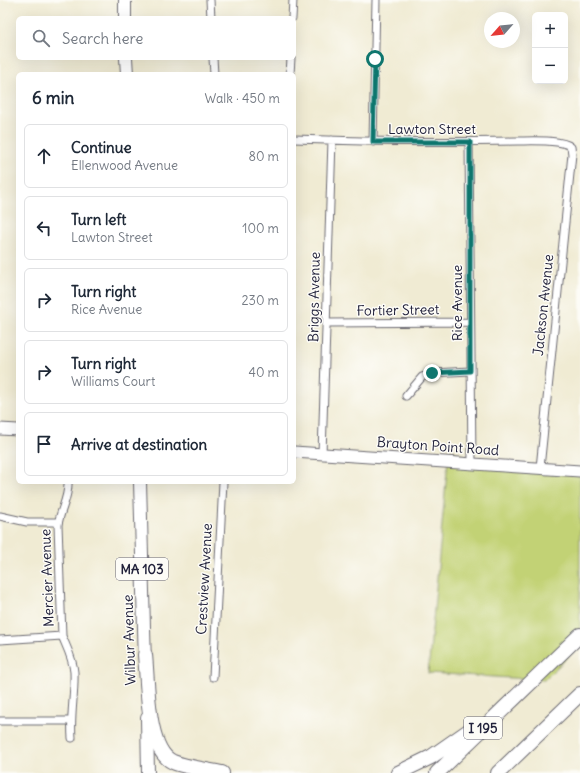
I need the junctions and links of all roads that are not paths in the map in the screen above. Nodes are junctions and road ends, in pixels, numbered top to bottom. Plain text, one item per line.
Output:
1 (125, 0) edge
2 (210, 0) edge
3 (293, 0) edge
4 (376, 0) edge
5 (125, 16) edge
6 (211, 16) edge
7 (292, 16) edge
8 (126, 60) edge
9 (213, 60) edge
10 (291, 60) edge
11 (127, 72) edge
12 (214, 72) edge
13 (290, 72) edge
14 (296, 139) edge
15 (332, 140) junction
16 (373, 142) junction
17 (470, 142) junction
18 (569, 145) joint
19 (470, 322) junction
20 (327, 323) junction
21 (470, 371) junction
22 (406, 396) dead end
23 (0, 429) edge
24 (16, 430) edge
25 (296, 452) edge
26 (322, 454) junction
27 (472, 463) junction
28 (540, 468) junction
29 (580, 471) edge
30 (68, 484) edge
31 (140, 484) edge
32 (223, 484) edge
33 (0, 516) edge
34 (58, 522) junction
35 (580, 635) edge
36 (62, 636) junction
37 (0, 640) edge
38 (145, 655) junction
39 (213, 677) dead end
40 (530, 683) junction
41 (580, 694) edge
42 (0, 721) edge
43 (71, 721) junction
44 (72, 738) dead end
45 (148, 773) edge
46 (222, 773) edge
47 (398, 773) edge
48 (437, 773) edge
49 (498, 773) edge

1 - 5 main road
2 - 6 street
3 - 7 street
4 - 16 street
8 - 11 main road
9 - 12 street
10 - 13 street
14 - 15 street, Lawton Street
15 - 16 street, Lawton Street
15 - 20 street, Briggs Avenue
16 - 17 street, Lawton Street
17 - 18 street, Lawton Street
17 - 19 street, Rice Avenue
18 - 28 street, Jackson Avenue
19 - 20 street, Fortier Street
19 - 21 street, Rice Avenue
20 - 26 street, Briggs Avenue
21 - 22 street
21 - 27 street, Rice Avenue
23 - 24 street
25 - 26 street, Brayton Point Road
26 - 27 street, Brayton Point Road
27 - 28 street, Brayton Point Road
28 - 29 street, Brayton Point Road
30 - 34 street, Mercier Avenue
31 - 38 main road, Wilbur Avenue / MA 103
32 - 39 street, Crestview Avenue
33 - 34 street
34 - 36 street, Mercier Avenue
35 - 40 highway, I 195
36 - 37 street
36 - 43 street, Mercier Avenue
38 - 45 main road, Wilbur Avenue / MA 103
38 - 46 highway
40 - 47 highway
40 - 48 highway, I 195
41 - 49 highway
42 - 43 street
43 - 44 street, Mercier Avenue

